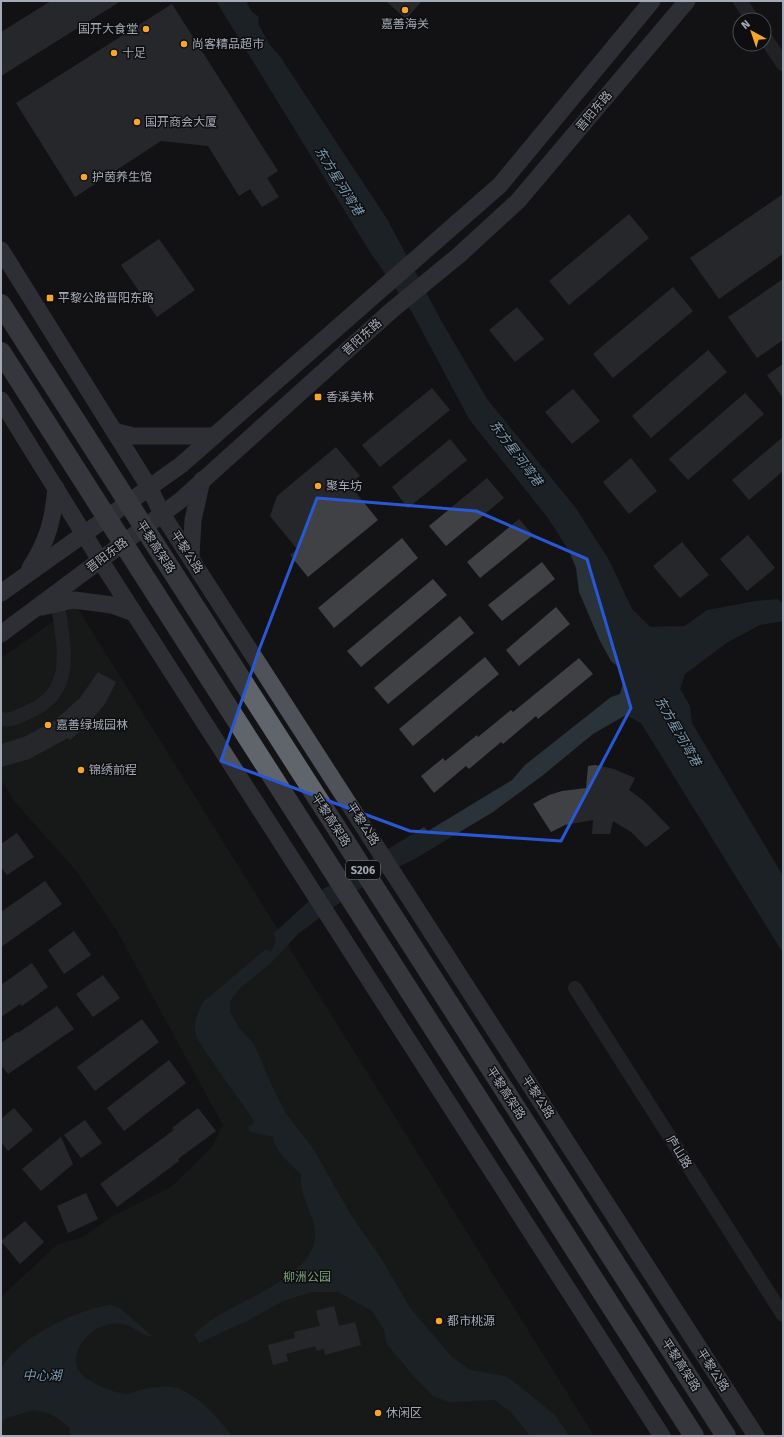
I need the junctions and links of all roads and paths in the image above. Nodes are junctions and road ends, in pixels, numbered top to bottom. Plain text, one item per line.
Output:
1 (652, 1) edge
2 (687, 1) edge
3 (740, 1) edge
4 (748, 12) edge
5 (772, 48) edge
6 (783, 64) edge
7 (1, 250) edge
8 (1, 304) edge
9 (1, 352) edge
10 (1, 400) edge
11 (114, 431) junction
12 (213, 436) junction
13 (202, 480) junction
14 (149, 487) junction
15 (56, 488) junction
16 (162, 514) junction
17 (85, 533) junction
18 (191, 557) junction
19 (100, 560) junction
20 (25, 575) junction
21 (1, 593) edge
22 (58, 604) junction
23 (36, 608) junction
24 (134, 613) junction
25 (1, 634) edge
26 (1, 719) edge
27 (575, 988) dead end
28 (783, 1315) edge
29 (662, 1436) edge
30 (694, 1436) edge
31 (726, 1436) edge
32 (756, 1436) edge

1 - 12 main road, 晋阳东路
2 - 13 main road, 晋阳东路
3 - 4 street
5 - 6 street
7 - 11 main road, 平黎公路
8 - 31 highway, 平黎高架路 / S206, bridge
9 - 30 highway, S206, bridge
10 - 15 main road
11 - 12 main road
11 - 14 main road, 平黎公路
12 - 14 main road, 晋阳东路
13 - 16 main road, 晋阳东路
13 - 18 main road
14 - 16 main road, 平黎公路
14 - 17 main road, 晋阳东路
15 - 17 main road
15 - 20 main road
16 - 18 main road, 平黎公路
16 - 19 main road, 晋阳东路
17 - 19 main road
17 - 20 main road, 晋阳东路
18 - 32 main road, 平黎公路
19 - 23 main road, 晋阳东路
19 - 24 main road
20 - 21 main road, 晋阳东路
22 - 23 main road
22 - 24 main road
22 - 26 street
23 - 25 main road, 晋阳东路
24 - 29 main road
27 - 28 street, 庐山路

